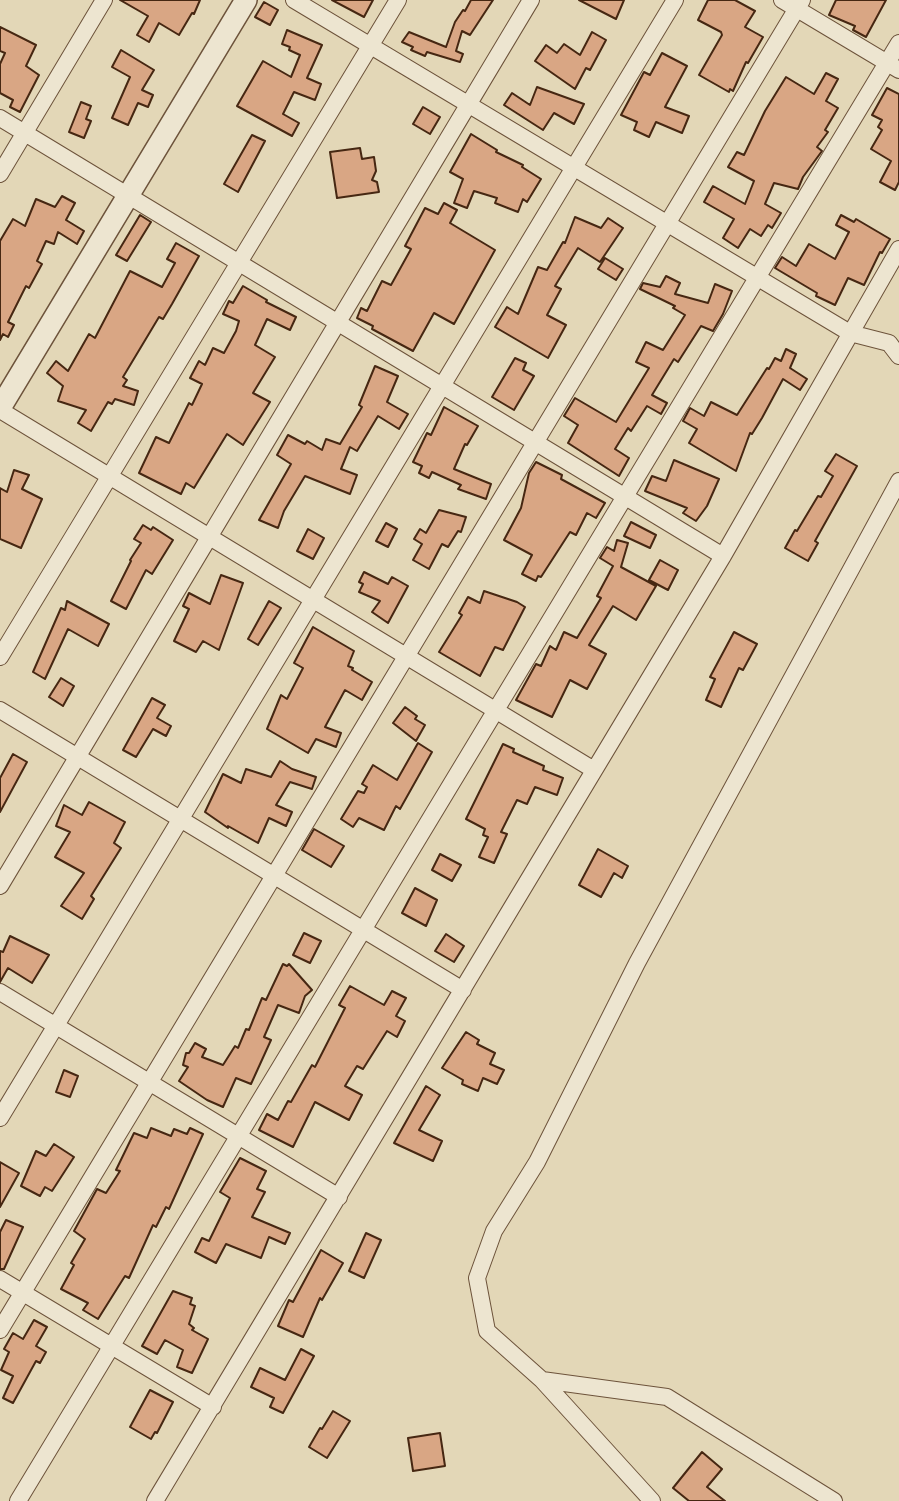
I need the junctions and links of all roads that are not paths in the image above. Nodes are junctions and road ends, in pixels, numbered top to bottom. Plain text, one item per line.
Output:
1 (104, 0) edge
2 (246, 0) edge
3 (294, 0) edge
4 (398, 0) edge
5 (531, 0) edge
6 (676, 0) edge
7 (782, 0) edge
8 (800, 4) edge
9 (899, 43) edge
10 (371, 46) junction
11 (893, 67) edge
12 (468, 104) junction
13 (0, 118) edge
14 (24, 133) junction
15 (574, 168) junction
16 (0, 174) edge
17 (128, 196) junction
18 (667, 224) junction
19 (899, 249) edge
20 (239, 263) junction
21 (758, 278) junction
22 (338, 323) junction
23 (850, 333) junction
24 (899, 356) edge
25 (442, 386) junction
26 (0, 409) edge
27 (536, 442) junction
28 (110, 477) junction
29 (899, 481) edge
30 (626, 497) junction
31 (210, 537) junction
32 (723, 555) junction
33 (313, 600) junction
34 (407, 656) junction
35 (0, 657) edge
36 (0, 710) edge
37 (497, 710) junction
38 (78, 757) junction
39 (594, 770) junction
40 (181, 819) junction
41 (274, 876) junction
42 (0, 886) edge
43 (364, 930) junction
44 (463, 990) junction
45 (0, 992) edge
46 (56, 1026) junction
47 (150, 1082) junction
48 (0, 1118) edge
49 (240, 1137) junction
50 (339, 1197) junction
51 (0, 1279) edge
52 (23, 1293) junction
53 (0, 1330) edge
54 (113, 1347) junction
55 (542, 1380) junction
56 (213, 1407) junction
57 (18, 1501) edge
58 (155, 1501) edge
59 (652, 1501) edge
60 (834, 1501) edge

1 - 14 street
2 - 17 street
3 - 10 street
4 - 10 street
5 - 12 street
6 - 15 street
7 - 8 street
8 - 11 street
8 - 18 street
9 - 11 street
10 - 12 street
10 - 20 street
11 - 21 street
12 - 15 street
12 - 22 street
13 - 14 street
14 - 16 street
14 - 17 street
15 - 18 street
15 - 25 street
17 - 20 street
17 - 26 street
18 - 21 street
18 - 27 street
19 - 23 street
20 - 22 street
20 - 28 street
21 - 23 street
21 - 30 street
22 - 25 street
22 - 31 street
23 - 24 street
23 - 32 street
25 - 27 street
25 - 33 street
26 - 28 street
27 - 30 street
27 - 34 street
28 - 31 street
28 - 35 street
29 - 55 street
30 - 32 street
30 - 37 street
31 - 33 street
31 - 38 street
32 - 39 street
33 - 34 street
33 - 40 street
34 - 37 street
34 - 41 street
36 - 38 street
37 - 39 street
37 - 43 street
38 - 40 street
38 - 42 street
39 - 44 street
40 - 41 street
40 - 46 street
41 - 43 street
41 - 47 street
43 - 44 street
43 - 49 street
44 - 50 street
45 - 46 street
46 - 47 street
46 - 48 street
47 - 49 street
47 - 52 street
49 - 50 street
49 - 54 street
50 - 56 street
51 - 52 street
52 - 53 street
52 - 54 street
54 - 56 street
54 - 57 street
55 - 59 street
55 - 60 street
56 - 58 street

